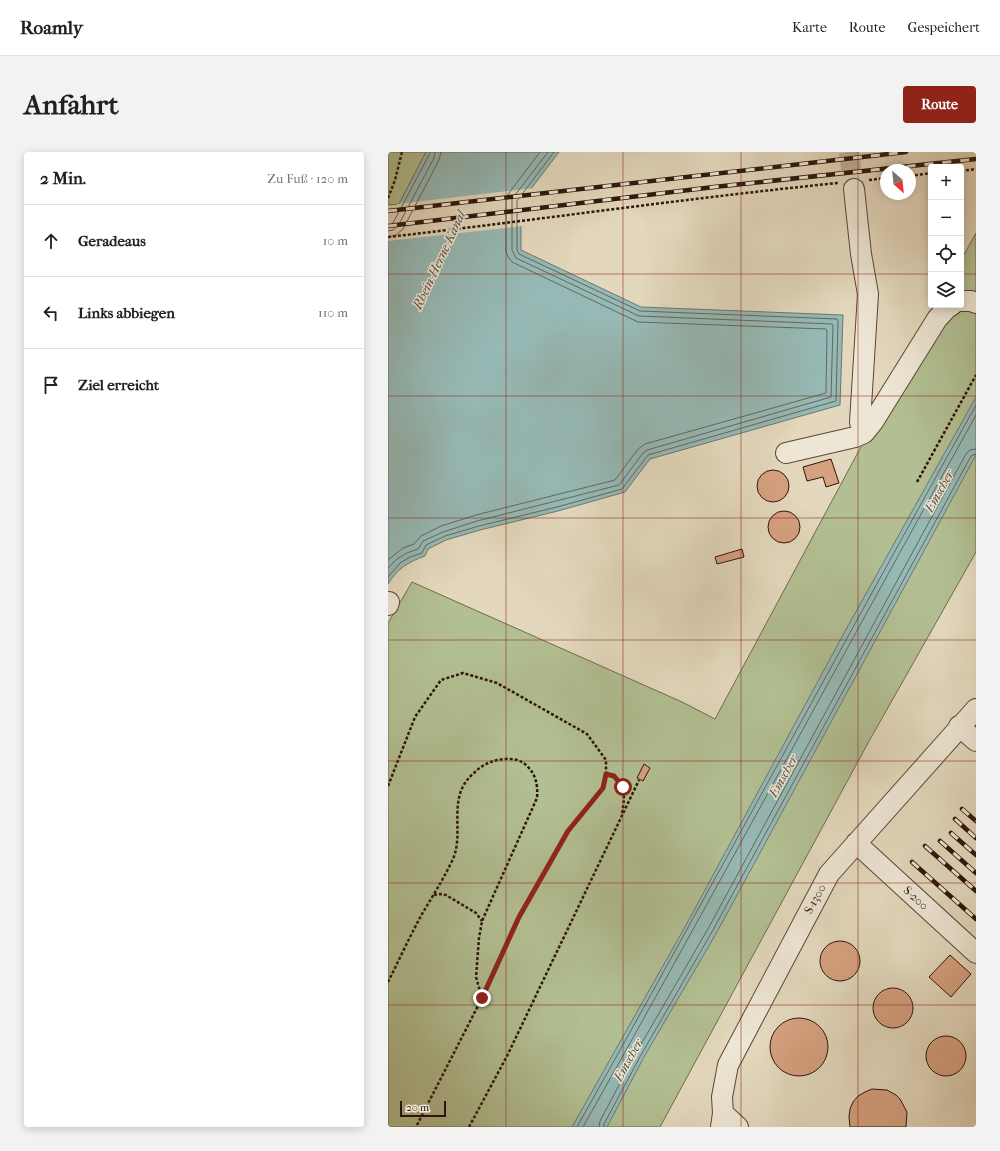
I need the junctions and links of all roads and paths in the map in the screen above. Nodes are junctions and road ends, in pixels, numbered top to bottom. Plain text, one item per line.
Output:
1 (402, 152) edge
2 (976, 169) edge
3 (964, 170) edge
4 (928, 173) edge
5 (916, 175) edge
6 (880, 179) edge
7 (853, 184) junction
8 (388, 198) edge
9 (388, 237) edge
10 (964, 301) edge
11 (976, 303) edge
12 (947, 308) edge
13 (976, 375) edge
14 (864, 433) junction
15 (786, 454) dead end
16 (917, 482) dead end
17 (976, 709) edge
18 (960, 726) junction
19 (976, 741) edge
20 (606, 774) junction
21 (639, 780) dead end
22 (388, 786) edge
23 (621, 818) junction
24 (856, 843) junction
25 (434, 895) junction
26 (482, 921) junction
27 (976, 953) edge
28 (388, 982) edge
29 (482, 998) junction
30 (722, 1120) edge
31 (416, 1127) edge
32 (469, 1127) edge
33 (738, 1127) edge

1 - 8 path
2 - 3 path
4 - 5 path
6 - 7 path
7 - 9 path
7 - 14 lane
10 - 11 lane
12 - 14 lane
13 - 16 path
14 - 15 lane
17 - 18 lane, S-1300
18 - 19 lane
18 - 24 lane, S-1300
20 - 22 path
20 - 23 path
20 - 29 path
21 - 23 path
23 - 32 path
24 - 27 lane, S-200
24 - 30 lane, S-1300
25 - 26 path
25 - 26 path
25 - 28 path
26 - 29 path
29 - 31 path
30 - 33 lane

